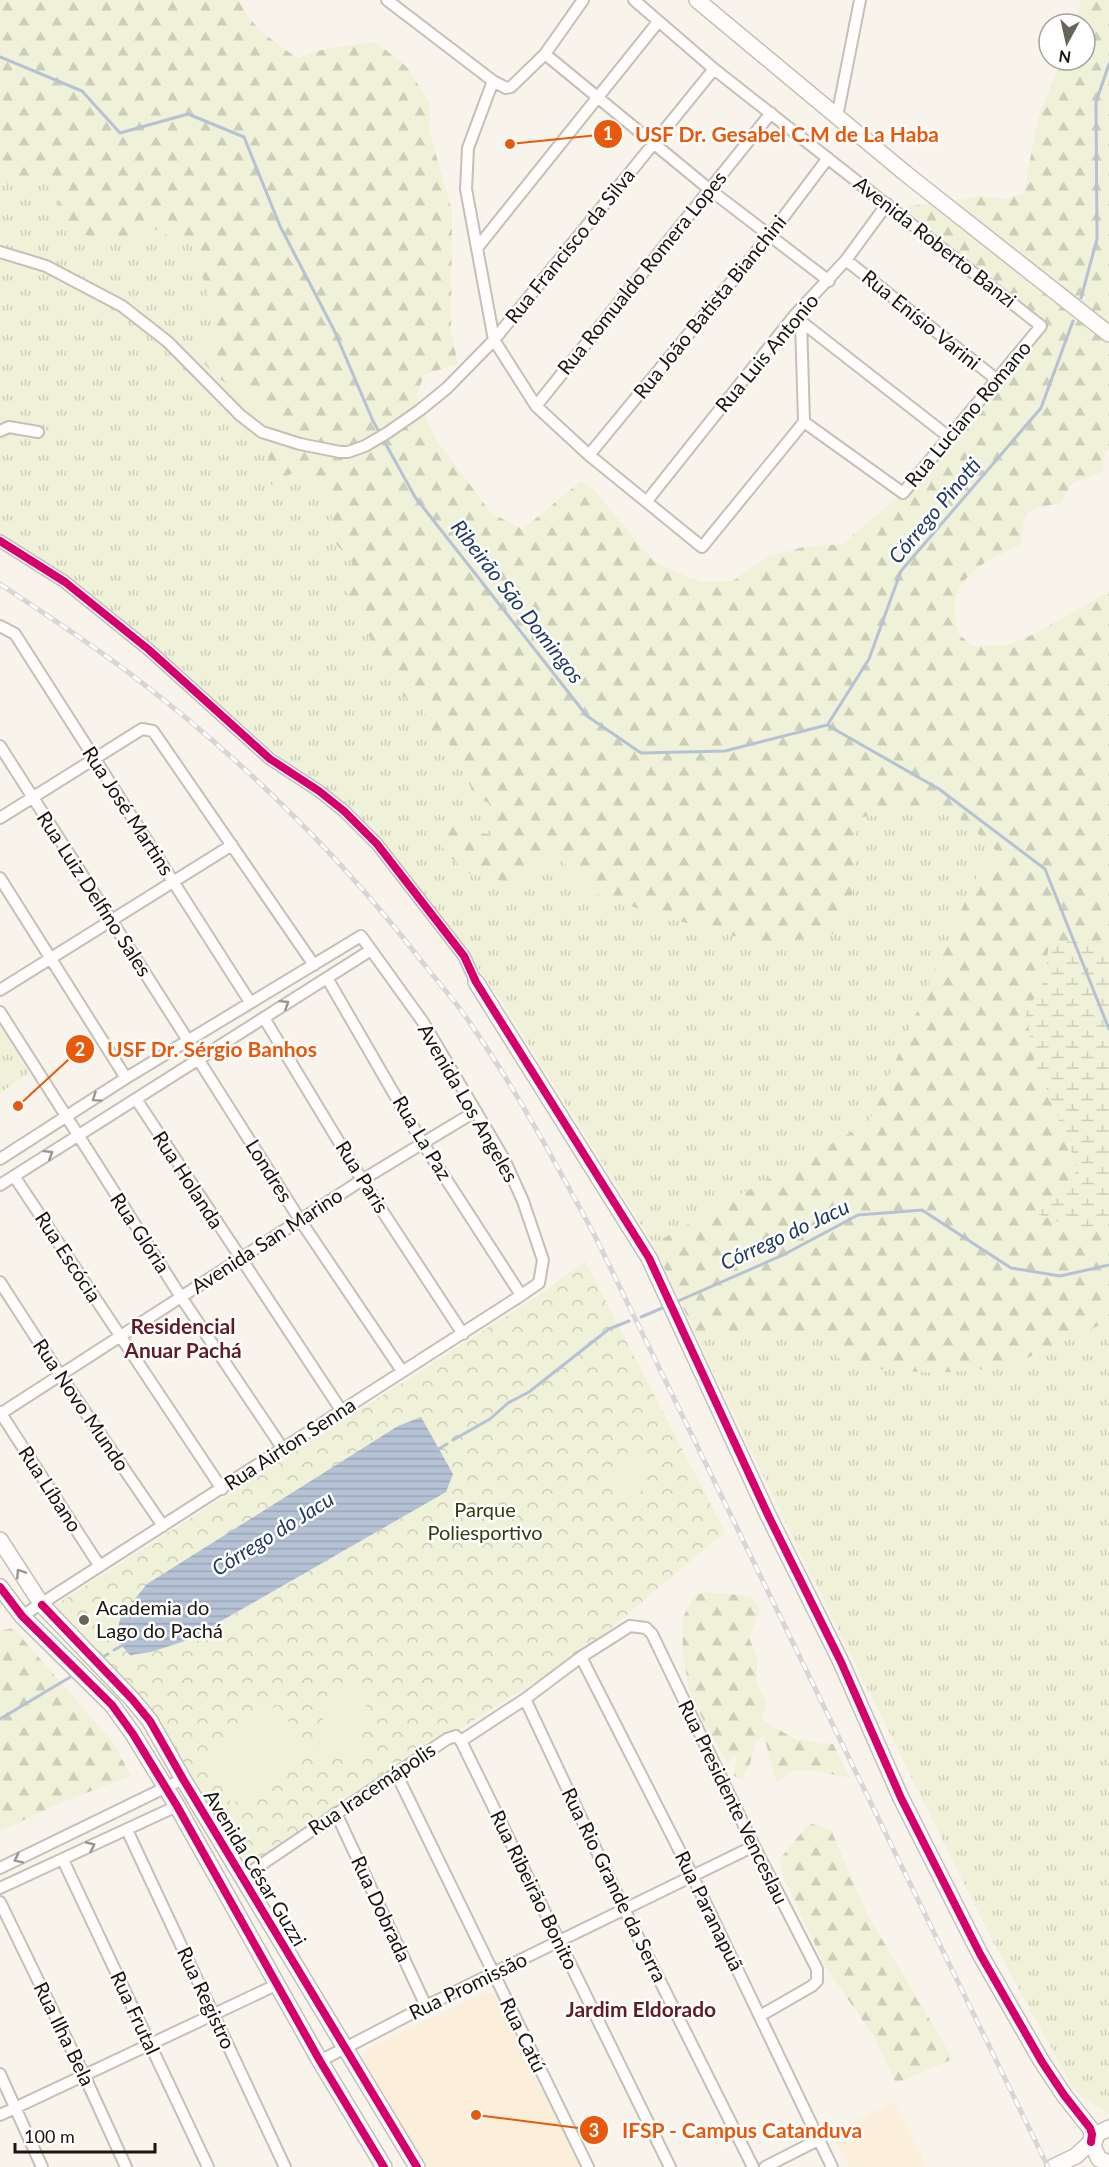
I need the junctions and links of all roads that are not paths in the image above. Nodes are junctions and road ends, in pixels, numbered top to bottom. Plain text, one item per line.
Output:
1 (387, 0) edge
2 (583, 0) edge
3 (634, 0) edge
4 (860, 0) edge
5 (698, 1) edge
6 (658, 22) junction
7 (545, 54) junction
8 (714, 69) junction
9 (493, 81) junction
10 (597, 99) junction
11 (771, 113) junction
12 (837, 117) junction
13 (653, 144) junction
14 (828, 158) junction
15 (709, 189) junction
16 (887, 204) junction
17 (770, 235) junction
18 (477, 248) junction
19 (0, 252) edge
20 (846, 260) junction
21 (829, 281) junction
22 (798, 319) junction
23 (1041, 326) joint
24 (1109, 334) edge
25 (494, 340) junction
26 (996, 380) junction
27 (536, 406) junction
28 (804, 422) junction
29 (0, 431) edge
30 (38, 432) dead end
31 (949, 437) junction
32 (589, 455) junction
33 (647, 501) junction
34 (0, 541) edge
35 (0, 626) edge
36 (0, 746) edge
37 (94, 759) junction
38 (33, 798) junction
39 (0, 818) edge
40 (232, 845) junction
41 (0, 878) edge
42 (173, 882) junction
43 (111, 921) junction
44 (371, 950) junction
45 (51, 958) junction
46 (314, 965) junction
47 (327, 978) junction
48 (476, 982) joint
49 (0, 990) edge
50 (250, 1002) junction
51 (0, 1012) edge
52 (264, 1018) junction
53 (189, 1042) junction
54 (198, 1059) junction
55 (126, 1078) junction
56 (136, 1099) junction
57 (476, 1111) junction
58 (67, 1118) junction
59 (78, 1136) junction
60 (423, 1142) junction
61 (0, 1159) edge
62 (14, 1176) junction
63 (362, 1180) junction
64 (0, 1185) edge
65 (300, 1220) junction
66 (240, 1260) junction
67 (0, 1282) edge
68 (539, 1283) joint
69 (521, 1295) junction
70 (181, 1296) junction
71 (464, 1334) junction
72 (120, 1336) junction
73 (402, 1371) junction
74 (60, 1375) junction
75 (341, 1410) junction
76 (0, 1413) edge
77 (283, 1449) junction
78 (222, 1489) junction
79 (163, 1526) junction
80 (0, 1540) edge
81 (99, 1565) junction
82 (0, 1587) edge
83 (42, 1605) junction
84 (22, 1616) junction
85 (652, 1634) joint
86 (581, 1657) junction
87 (525, 1699) junction
88 (461, 1741) junction
89 (396, 1773) junction
90 (183, 1779) junction
91 (166, 1788) junction
92 (177, 1806) junction
93 (336, 1813) junction
94 (127, 1830) junction
95 (754, 1846) junction
96 (63, 1860) junction
97 (0, 1868) edge
98 (243, 1877) junction
99 (693, 1877) junction
100 (0, 1888) edge
101 (0, 1902) edge
102 (624, 1909) junction
103 (560, 1942) junction
104 (493, 1974) junction
105 (278, 1984) junction
106 (426, 2006) junction
107 (214, 2014) junction
108 (760, 2016) junction
109 (149, 2044) junction
110 (345, 2048) junction
111 (321, 2061) junction
112 (0, 2074) edge
113 (84, 2075) junction
114 (16, 2108) junction
115 (1077, 2111) junction
116 (0, 2115) edge
117 (1109, 2127) edge
118 (818, 2140) junction
119 (1093, 2141) junction
120 (1106, 2162) edge
121 (1069, 2165) edge
122 (42, 2167) edge
123 (126, 2167) edge
124 (208, 2167) edge
125 (285, 2167) edge
126 (384, 2167) edge
127 (417, 2167) edge
128 (588, 2167) edge
129 (670, 2167) edge
130 (753, 2167) edge
131 (765, 2167) edge
132 (832, 2167) edge
133 (1053, 2167) edge

1 - 9 street
2 - 7 street
3 - 6 street, Avenida Roberto Banzi
4 - 12 street
5 - 12 street
6 - 8 street, Avenida Roberto Banzi
6 - 10 street
7 - 9 street
7 - 10 street
8 - 11 street, Avenida Roberto Banzi
8 - 13 street, Rua Francisco da Silva
9 - 18 street
10 - 13 street
10 - 18 street
11 - 14 street, Avenida Roberto Banzi
11 - 15 street, Rua Romualdo Romera Lopes
12 - 24 street
13 - 15 street
13 - 25 street, Rua Francisco da Silva
14 - 16 street, Avenida Roberto Banzi
14 - 17 street, Rua João Batista Bianchini
15 - 17 street
15 - 27 street, Rua Romualdo Romera Lopes
16 - 20 street, Rua Luis Antonio
16 - 23 street, Avenida Roberto Banzi
17 - 21 street
17 - 32 street, Rua João Batista Bianchini
18 - 25 street
19 - 25 street, Rua Francisco da Silva
20 - 21 street, Rua Luis Antonio
20 - 26 street, Rua Enísio Varini
21 - 22 street, Rua Luis Antonio
22 - 28 street
22 - 31 street
22 - 33 street, Rua Luis Antonio
23 - 26 street, Rua Luciano Romano
25 - 27 street
26 - 31 street, Rua Luciano Romano
27 - 32 street
28 - 31 street, Rua Luciano Romano
28 - 33 street
29 - 30 street
32 - 33 street
34 - 48 street
35 - 37 street, Rua José Martins
36 - 38 street, Rua Luiz Delfino Sales
37 - 38 street
37 - 40 street
37 - 42 street, Rua José Martins
38 - 39 street
38 - 43 street, Rua Luiz Delfino Sales
40 - 42 street
40 - 46 street
41 - 45 street
42 - 43 street
42 - 50 street, Rua José Martins
43 - 45 street
43 - 53 street, Rua Luiz Delfino Sales
44 - 46 street, Avenida Los Angeles
44 - 47 street
44 - 57 street, Avenida Los Angeles
45 - 49 street
45 - 55 street
46 - 50 street
52 -> 47 street
47 - 60 street, Rua La Paz
48 - 115 street
50 - 53 street
51 - 58 street, Rua Glória
52 - 54 street
52 - 63 street, Rua Paris
53 - 55 street
54 - 56 street
54 - 65 street, Londres
55 -> 58 street
56 - 59 street
56 - 66 street, Rua Holanda
57 - 60 street, Avenida San Marino
57 - 68 street, Avenida Los Angeles
58 - 59 street, Rua Glória
58 - 61 street
62 -> 59 street
59 - 70 street, Rua Glória
60 - 63 street, Avenida San Marino
60 - 69 street, Rua La Paz
62 - 64 street
62 - 72 street, Rua Escócia
63 - 65 street, Avenida San Marino
63 - 71 street, Rua Paris
65 - 66 street, Avenida San Marino
65 - 73 street, Londres
66 - 70 street, Avenida San Marino
66 - 75 street, Rua Holanda
67 - 74 street, Rua Novo Mundo
68 - 69 street, Rua Airton Senna
69 - 71 street, Rua Airton Senna
70 - 72 street, Avenida San Marino
70 - 77 street, Rua Glória
71 - 73 street, Rua Airton Senna
72 - 74 street, Avenida San Marino
72 - 78 street, Rua Escócia
73 - 75 street, Rua Airton Senna
74 - 76 street, Avenida San Marino
74 - 79 street, Rua Novo Mundo
75 - 77 street, Rua Airton Senna
76 - 81 street, Rua Líbano
77 - 78 street, Rua Airton Senna
78 - 79 street, Rua Airton Senna
79 - 81 street, Rua Airton Senna
83 -> 80 street, Avenida César Guzzi
81 - 83 street, Rua Airton Senna
82 - 84 street, Avenida César Guzzi
83 - 84 street, Rua Airton Senna
83 - 90 street, Avenida César Guzzi
84 - 91 street, Avenida César Guzzi
85 - 86 street, Rua Iracemápolis
85 - 95 street, Rua Presidente Venceslau
86 - 87 street, Rua Iracemápolis
86 - 99 street, Rua Paranapuã
87 - 88 street, Rua Iracemápolis
87 - 102 street, Rua Rio Grande da Serra
88 - 89 street, Rua Iracemápolis
88 - 103 street, Rua Ribeirão Bonito
89 - 93 street, Rua Iracemápolis
89 - 104 street, Rua Catú
90 - 91 street
90 - 98 street, Avenida César Guzzi
91 - 92 street, Avenida César Guzzi
91 -> 97 street
92 - 94 street
92 - 105 street, Avenida César Guzzi
93 - 98 street, Rua Iracemápolis
93 - 106 street, Rua Dobrada
96 -> 94 street
94 - 107 street, Rua Registro
95 - 99 street, Rua Promissão
95 - 108 street, Rua Presidente Venceslau
96 - 100 street
96 - 109 street, Rua Frutal
98 - 110 street, Avenida César Guzzi
99 - 102 street, Rua Promissão
99 - 108 street, Rua Paranapuã
101 - 113 street, Rua Ilha Bela
102 - 103 street, Rua Promissão
102 - 130 street, Rua Rio Grande da Serra
103 - 104 street, Rua Promissão
103 - 129 street, Rua Ribeirão Bonito
104 - 106 street, Rua Promissão
104 - 128 street, Rua Catú
105 - 107 street
105 - 111 street, Avenida César Guzzi
106 - 110 street, Rua Promissão
107 - 109 street
107 - 125 street, Rua Registro
108 - 118 street, Rua Paranapuã
109 - 113 street
109 - 124 street, Rua Frutal
110 - 111 street, Rua Promissão
110 - 127 street, Avenida César Guzzi
111 - 126 street, Avenida César Guzzi
112 - 114 street
113 - 114 street
113 - 123 street, Rua Ilha Bela
114 - 116 street
114 - 122 street
115 - 117 street
115 - 119 street
117 - 119 street
118 - 131 street
118 - 132 street, Rua Paranapuã
119 - 120 street
119 - 121 street
120 - 121 street
121 - 133 street

